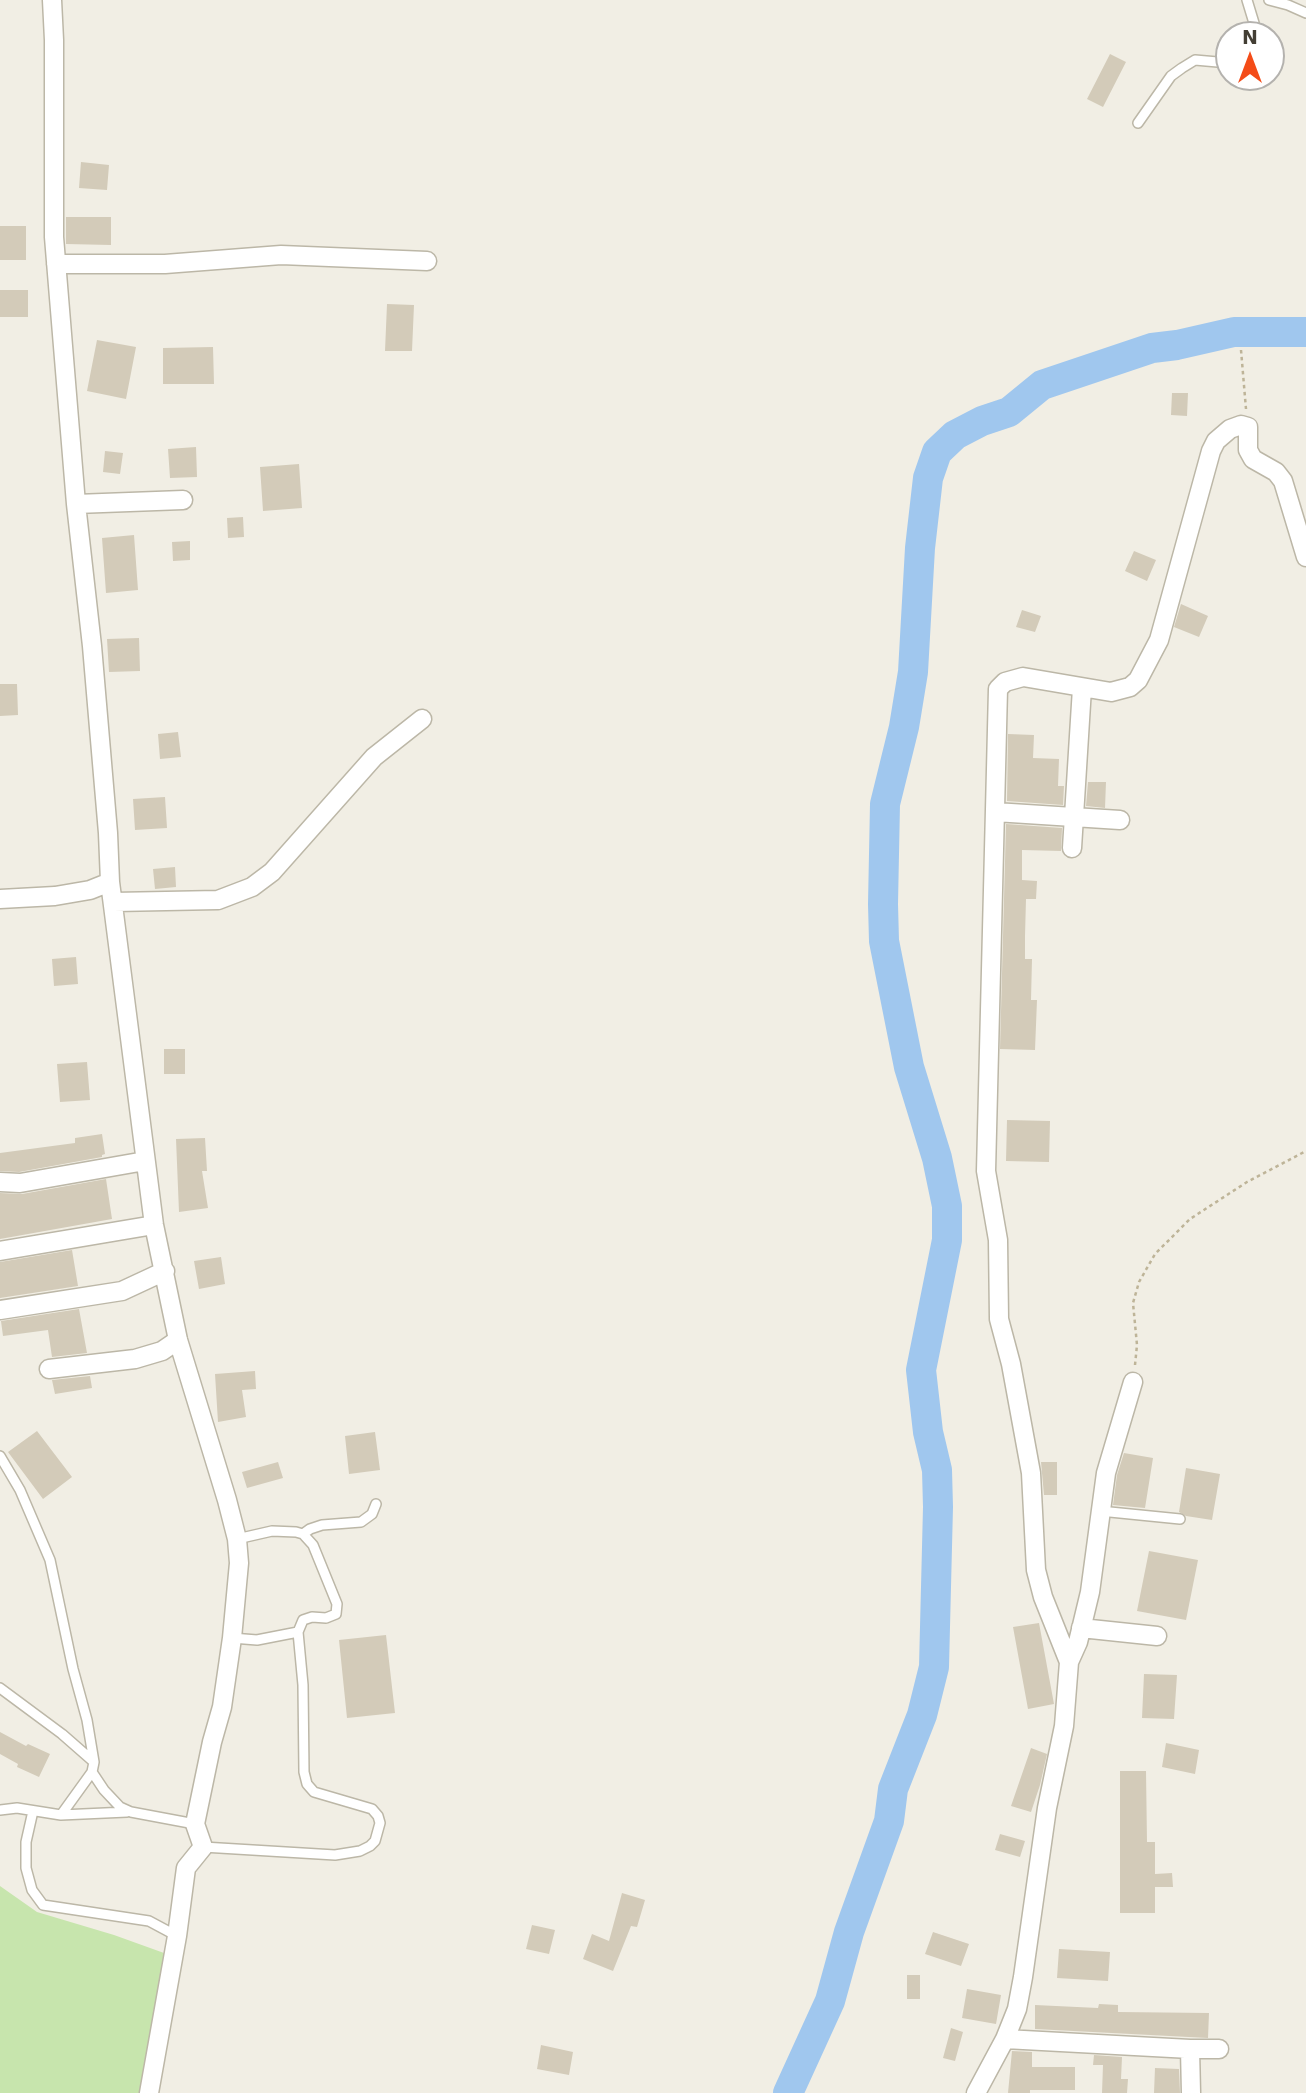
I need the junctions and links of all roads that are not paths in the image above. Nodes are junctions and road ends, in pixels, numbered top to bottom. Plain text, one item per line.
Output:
1 (52, 0) edge
2 (1247, 0) edge
3 (1269, 0) edge
4 (1306, 13) edge
5 (1253, 21) edge
6 (1215, 60) edge
7 (1138, 123) dead end
8 (427, 261) dead end
9 (56, 264) junction
10 (183, 500) dead end
11 (76, 505) junction
12 (1306, 557) edge
13 (1082, 688) junction
14 (422, 719) dead end
15 (995, 812) junction
16 (1074, 815) junction
17 (1120, 820) dead end
18 (1072, 848) dead end
19 (110, 883) junction
20 (0, 900) edge
21 (114, 902) junction
22 (145, 1161) junction
23 (0, 1182) edge
24 (154, 1225) junction
25 (0, 1251) edge
26 (165, 1271) junction
27 (0, 1310) edge
28 (178, 1340) junction
29 (49, 1369) dead end
30 (1133, 1382) road end
31 (0, 1455) edge
32 (376, 1504) dead end
33 (1100, 1511) junction
34 (1180, 1519) dead end
35 (303, 1534) junction
36 (237, 1539) junction
37 (1081, 1628) junction
38 (298, 1632) junction
39 (1157, 1636) dead end
40 (232, 1638) junction
41 (1069, 1662) junction
42 (0, 1688) edge
43 (94, 1762) junction
44 (92, 1772) junction
45 (0, 1810) edge
46 (33, 1811) junction
47 (131, 1812) junction
48 (61, 1815) junction
49 (195, 1824) junction
50 (203, 1847) junction
51 (177, 1936) junction
52 (1005, 2039) junction
53 (1190, 2049) junction
54 (1219, 2049) dead end
55 (149, 2093) edge
56 (976, 2093) edge
57 (1191, 2093) edge

1 - 9 street
2 - 5 lane
3 - 4 lane
6 - 7 lane
8 - 9 street
9 - 11 street
10 - 11 street
11 - 19 street
12 - 13 street
13 - 15 street
13 - 16 street
14 - 21 street
15 - 16 street
15 - 41 street
16 - 17 street
16 - 18 street
19 - 20 street
19 - 21 street
21 - 22 street
22 - 23 street
22 - 24 street
24 - 25 street
24 - 26 street
26 - 27 street
26 - 28 street
28 - 29 street
28 - 36 street
30 - 33 street
31 - 43 lane
32 - 35 lane
33 - 34 lane
33 - 37 street
35 - 36 lane
35 - 38 lane
36 - 40 street
37 - 39 street
37 - 41 street
38 - 40 lane
38 - 50 lane
40 - 49 street
41 - 52 street
42 - 43 lane
43 - 44 lane
44 - 47 lane
44 - 48 lane
45 - 46 lane
46 - 48 lane
46 - 51 lane
47 - 48 lane
47 - 49 lane
49 - 50 street
50 - 51 street
51 - 55 street
52 - 53 street
52 - 56 street
53 - 54 street
53 - 57 street

